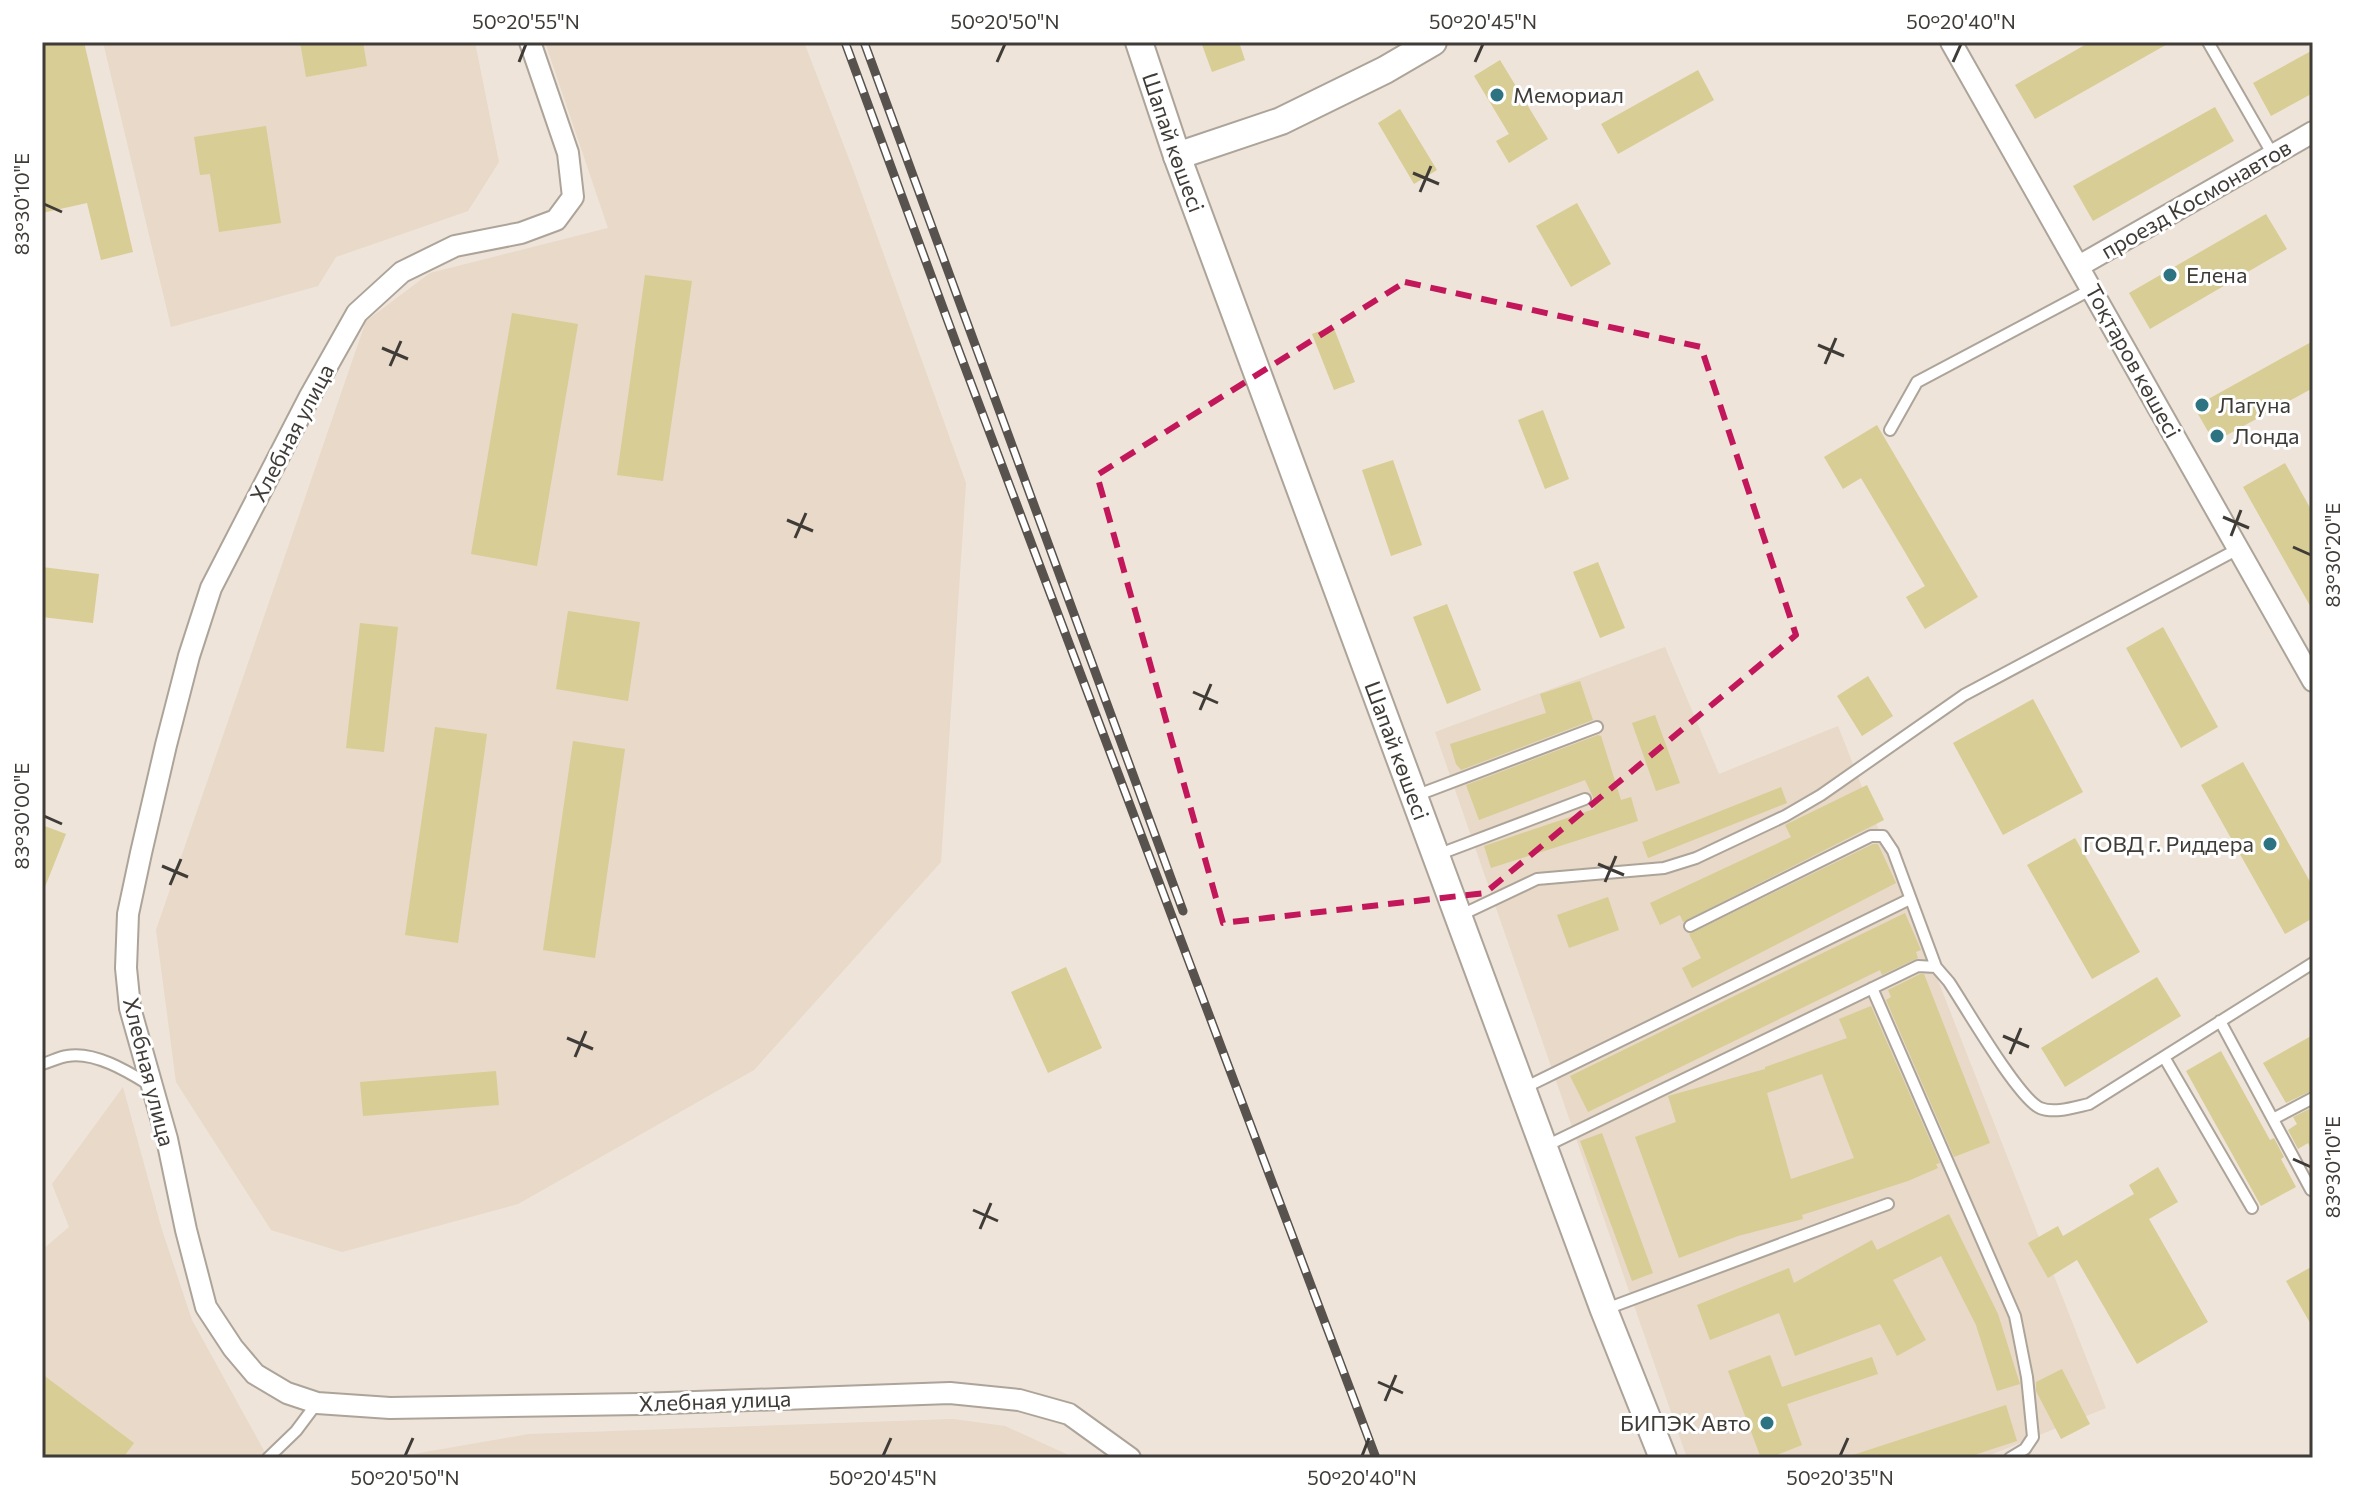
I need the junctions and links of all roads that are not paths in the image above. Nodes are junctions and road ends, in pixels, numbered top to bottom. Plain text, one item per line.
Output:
1 (530, 42) edge
2 (1139, 42) edge
3 (1433, 42) edge
4 (1951, 42) edge
5 (2208, 42) edge
6 (2313, 132) edge
7 (2273, 155) junction
8 (1177, 156) junction
9 (2079, 266) junction
10 (2092, 289) junction
11 (1890, 430) dead end
12 (2238, 549) junction
13 (2313, 681) edge
14 (1597, 727) dead end
15 (1415, 796) junction
16 (1585, 799) dead end
17 (1437, 855) junction
18 (1910, 899) junction
19 (1459, 916) junction
20 (1690, 926) dead end
21 (2313, 963) edge
22 (1936, 967) junction
23 (1872, 988) junction
24 (2220, 1021) junction
25 (2164, 1057) junction
26 (42, 1064) edge
27 (151, 1086) junction
28 (1524, 1088) junction
29 (2313, 1098) edge
30 (2273, 1119) junction
31 (1544, 1147) junction
32 (2311, 1190) dead end
33 (1888, 1204) dead end
34 (2252, 1208) dead end
35 (1604, 1310) junction
36 (317, 1403) junction
37 (268, 1458) edge
38 (1130, 1458) edge
39 (1663, 1458) edge
40 (2010, 1458) edge

1 - 27 street, Хлебная улица
2 - 8 street, Шапай көшесі
3 - 8 street
4 - 9 street, Тоқтаров көшесі
5 - 7 lane
6 - 7 street, проезд Космонавтов
7 - 9 street, проезд Космонавтов
8 - 15 street, Шапай көшесі
9 - 10 street, Тоқтаров көшесі
10 - 11 lane
10 - 12 street, Тоқтаров көшесі
12 - 13 street, Тоқтаров көшесі
12 - 19 lane
14 - 15 lane
15 - 17 street, Шапай көшесі
16 - 17 lane
17 - 19 street, Шапай көшесі
18 - 20 lane
18 - 22 lane
18 - 28 lane
19 - 28 street, Шапай көшесі
21 - 24 lane
22 - 23 lane
22 - 25 lane
23 - 31 lane
23 - 40 lane
24 - 25 lane
24 - 30 lane
25 - 34 lane
26 - 27 lane
27 - 36 street, Хлебная улица
28 - 31 street, Шапай көшесі
29 - 30 lane
30 - 32 lane
31 - 35 street, Шапай көшесі
33 - 35 lane
35 - 39 street, Шапай көшесі
36 - 37 lane
36 - 38 street, Хлебная улица

